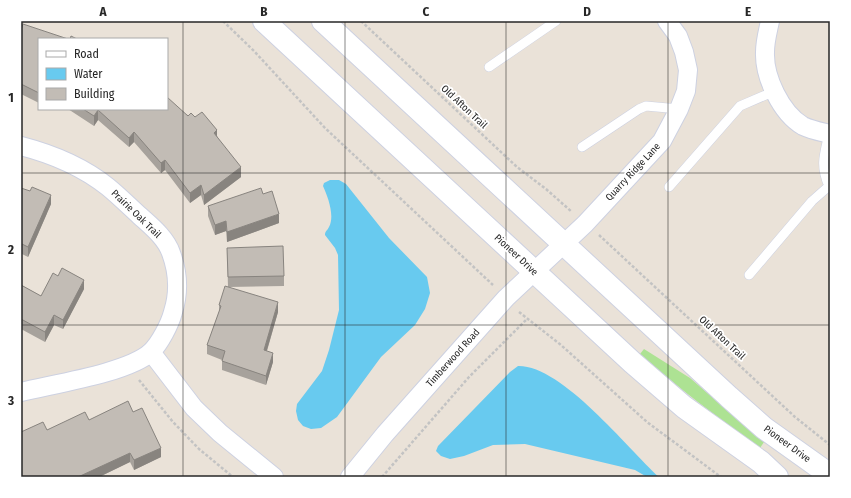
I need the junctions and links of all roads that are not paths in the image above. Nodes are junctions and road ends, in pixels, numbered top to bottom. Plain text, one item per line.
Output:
1 (264, 21) edge
2 (323, 21) edge
3 (556, 21) edge
4 (667, 21) edge
5 (770, 21) edge
6 (489, 67) dead end
7 (775, 90) junction
8 (679, 109) junction
9 (830, 134) edge
10 (21, 146) edge
11 (582, 147) dead end
12 (830, 186) edge
13 (669, 187) dead end
14 (563, 244) junction
15 (534, 271) junction
16 (749, 275) dead end
17 (151, 352) junction
18 (21, 392) edge
19 (830, 475) edge
20 (274, 477) edge
21 (350, 477) edge
22 (777, 477) edge

1 - 15 street, Pioneer Drive
2 - 14 street, Pioneer Drive
3 - 6 lane
4 - 8 street, Quarry Ridge Lane
5 - 7 street
7 - 9 street
7 - 13 lane
8 - 11 lane
8 - 14 street, Quarry Ridge Lane
9 - 12 lane
10 - 17 street, Prairie Oak Trail
12 - 16 lane
14 - 15 street, Timberwood Road
14 - 19 street, Pioneer Drive
15 - 21 street, Timberwood Road
15 - 22 street, Pioneer Drive
17 - 18 street, Prairie Oak Trail
17 - 20 street

